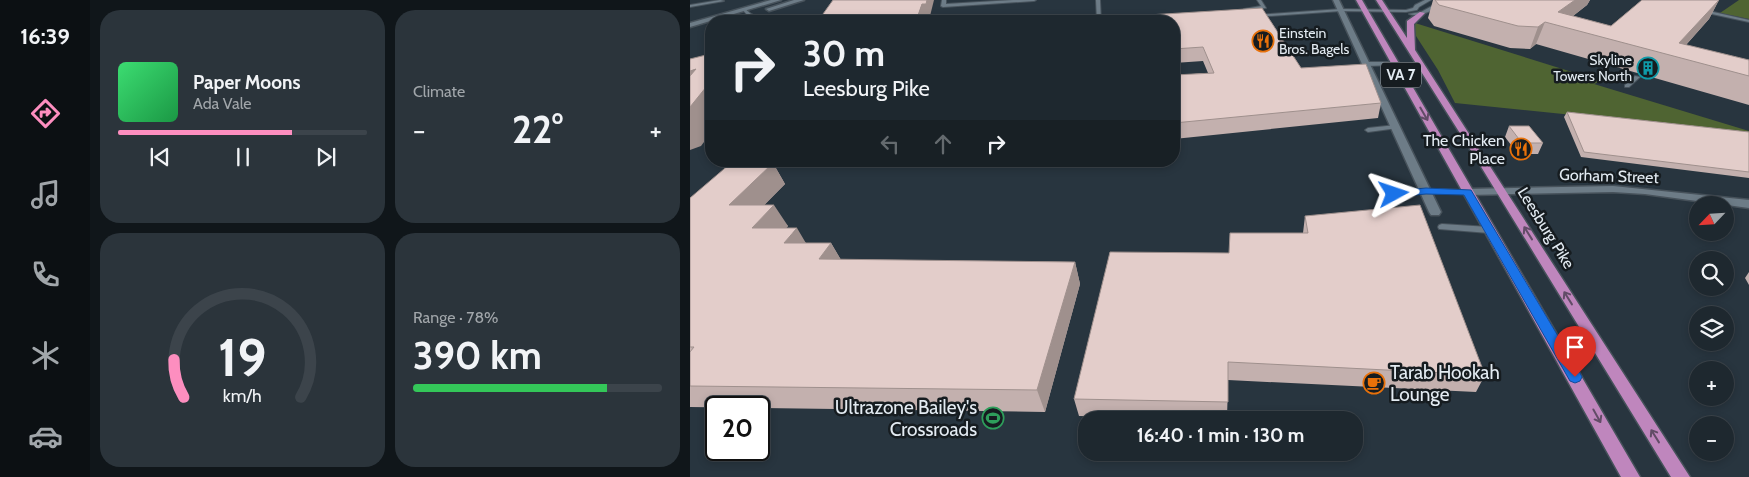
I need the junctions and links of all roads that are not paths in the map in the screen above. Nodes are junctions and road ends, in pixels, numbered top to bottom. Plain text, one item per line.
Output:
1 (778, 0) edge
2 (801, 0) edge
3 (944, 0) edge
4 (1034, 0) edge
5 (1098, 0) edge
6 (1259, 0) edge
7 (1336, 0) edge
8 (1360, 0) edge
9 (1429, 0) edge
10 (1446, 0) edge
11 (722, 1) edge
12 (1380, 2) edge
13 (1699, 3) edge
14 (1708, 5) edge
15 (690, 6) edge
16 (1691, 8) edge
17 (1246, 9) edge
18 (1419, 9) junction
19 (1341, 10) junction
20 (1365, 11) junction
21 (1386, 11) junction
22 (746, 12) junction
23 (733, 15) edge
24 (739, 15) edge
25 (752, 15) edge
26 (1099, 15) edge
27 (1251, 16) edge
28 (1749, 21) edge
29 (705, 22) edge
30 (690, 25) edge
31 (705, 28) edge
32 (690, 32) edge
33 (1413, 54) junction
34 (1366, 64) junction
35 (1395, 64) junction
36 (1638, 77) dead end
37 (1627, 86) dead end
38 (1396, 128) junction
39 (1368, 130) dead end
40 (1426, 191) junction
41 (1468, 192) junction
42 (1502, 192) junction
43 (1394, 194) dead end
44 (1749, 204) edge
45 (1435, 212) dead end
46 (1442, 227) dead end
47 (1489, 230) junction
48 (1631, 477) edge
49 (1681, 477) edge

1 - 22 street
2 - 22 street
3 - 4 lane
5 - 26 lane
6 - 17 lane
7 - 19 street
8 - 20 main road, VA 7
9 - 18 lane
10 - 18 lane
11 - 15 lane
12 - 18 lane
12 - 21 main road, Leesburg Pike / VA 7
13 - 14 lane
16 - 28 lane
18 - 21 lane
18 - 33 main road
19 - 20 lane
19 - 27 lane
19 - 34 street
20 - 21 lane
20 - 35 main road, VA 7
21 - 33 main road, Leesburg Pike / VA 7
22 - 23 street
22 - 24 street
22 - 25 lane
29 - 30 street
31 - 32 street
33 - 42 main road, Leesburg Pike / VA 7
34 - 35 lane
34 - 38 street
35 -> 41 main road, VA 7
36 - 37 lane
38 - 39 lane
38 - 40 street
40 - 41 lane
40 - 43 lane
40 - 45 street
41 - 42 street, Gorham Street
41 - 47 main road, VA 7
42 - 44 street, Gorham Street
49 -> 42 main road, Leesburg Pike / VA 7
46 - 47 lane
47 -> 48 main road, VA 7

